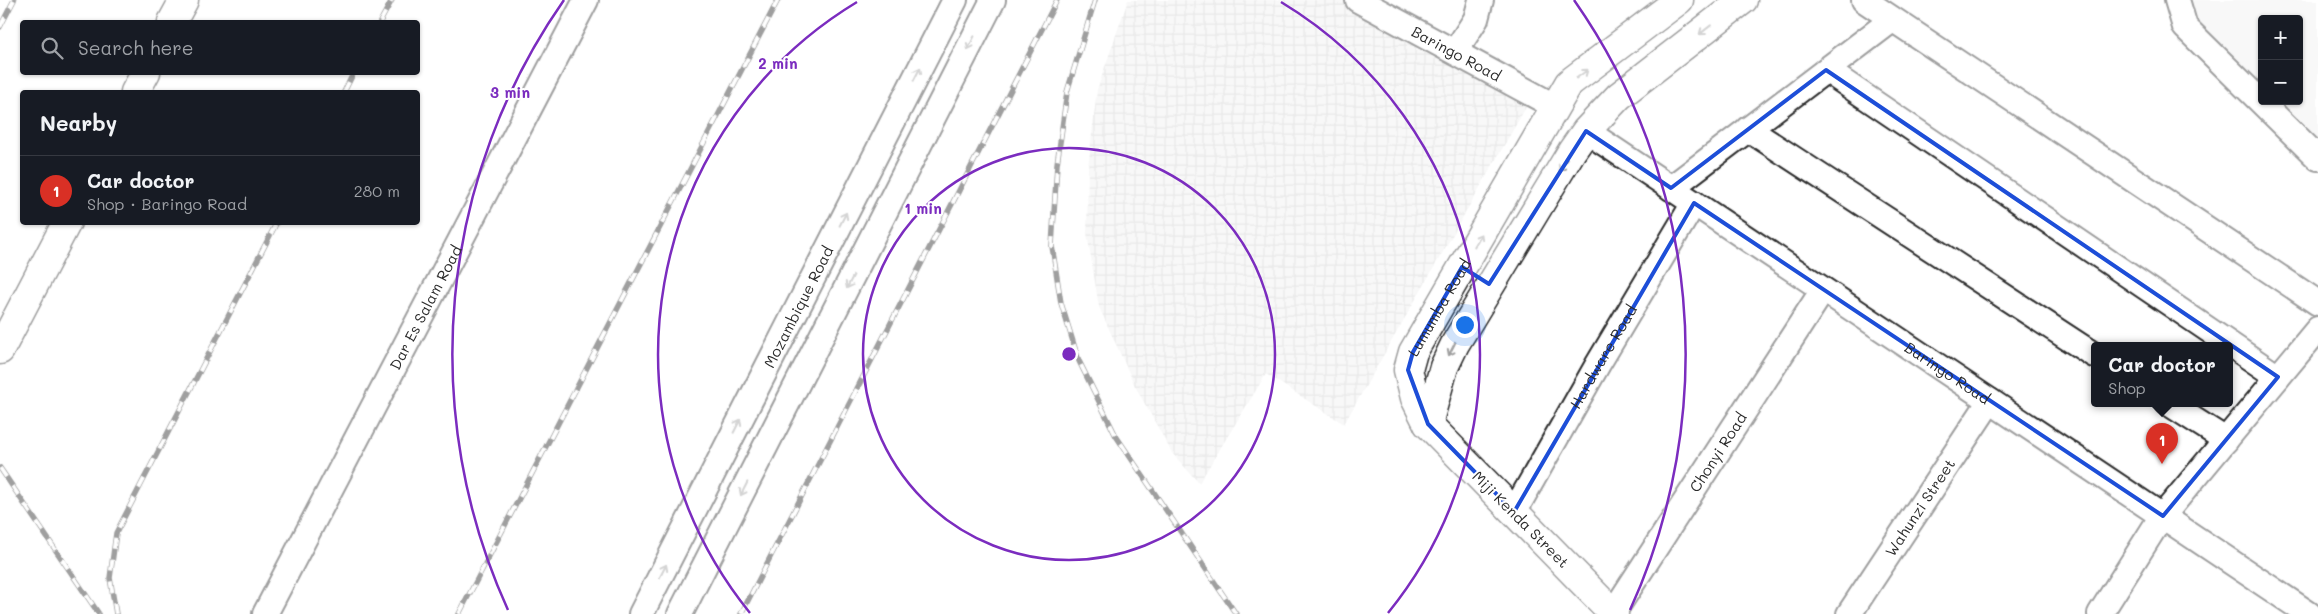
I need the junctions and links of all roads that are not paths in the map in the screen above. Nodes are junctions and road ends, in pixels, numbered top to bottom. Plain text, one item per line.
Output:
1 (184, 0) edge
2 (586, 0) edge
3 (954, 0) edge
4 (994, 0) edge
5 (1358, 0) edge
6 (1679, 0) edge
7 (1743, 0) edge
8 (1864, 0) edge
9 (2177, 0) edge
10 (1478, 10) edge
11 (173, 20) edge
12 (1892, 20) junction
13 (1455, 52) junction
14 (1826, 70) junction
15 (144, 75) edge
16 (137, 90) edge
17 (1556, 107) junction
18 (1748, 129) junction
19 (1586, 131) junction
20 (2318, 158) edge
21 (1671, 188) junction
22 (1694, 203) junction
23 (65, 225) edge
24 (1462, 267) junction
25 (1490, 284) junction
26 (1823, 290) junction
27 (2318, 303) edge
28 (2318, 330) edge
29 (2226, 342) edge
30 (2233, 346) edge
31 (0, 350) edge
32 (2091, 353) edge
33 (2278, 377) junction
34 (1990, 401) junction
35 (2174, 407) edge
36 (1428, 424) junction
37 (2226, 440) junction
38 (1514, 512) junction
39 (2161, 518) junction
40 (1613, 613) edge
41 (265, 614) edge
42 (641, 614) edge
43 (680, 614) edge
44 (1849, 614) edge
45 (2100, 614) edge
46 (2309, 614) edge

1 - 11 main road
2 - 41 street, Dar Es Salam Road
42 -> 3 street, Mozambique Road
4 -> 43 street
5 - 13 street, Baringo Road
17 -> 6 main road, Lumumba Road
7 -> 19 main road, Lumumba Road
8 - 12 street
9 - 20 street
10 - 13 street
12 - 14 street
12 - 27 street
13 - 17 street, Baringo Road
14 - 18 street
14 - 29 street
15 - 16 main road
24 -> 17 main road, Lumumba Road
18 - 21 street
18 - 32 street
19 - 21 street, Baringo Road
19 -> 25 main road, Lumumba Road
21 - 22 street, Baringo Road
22 - 26 street, Baringo Road
22 - 38 street, Hardware Road
23 - 31 main road
24 - 25 street
24 - 36 main road, Lumumba Road
25 -> 36 main road, Lumumba Road
26 - 34 street, Baringo Road
26 - 40 street, Chonyi Road
28 - 33 street
30 - 33 street
33 - 37 street
34 - 39 street, Baringo Road
34 - 44 street, Wahunzi Street
35 - 37 street
36 - 38 main road, Miji Kenda Street
37 - 39 street
38 - 40 main road, Miji Kenda Street
39 - 45 street
39 - 46 street, Baringo Road

